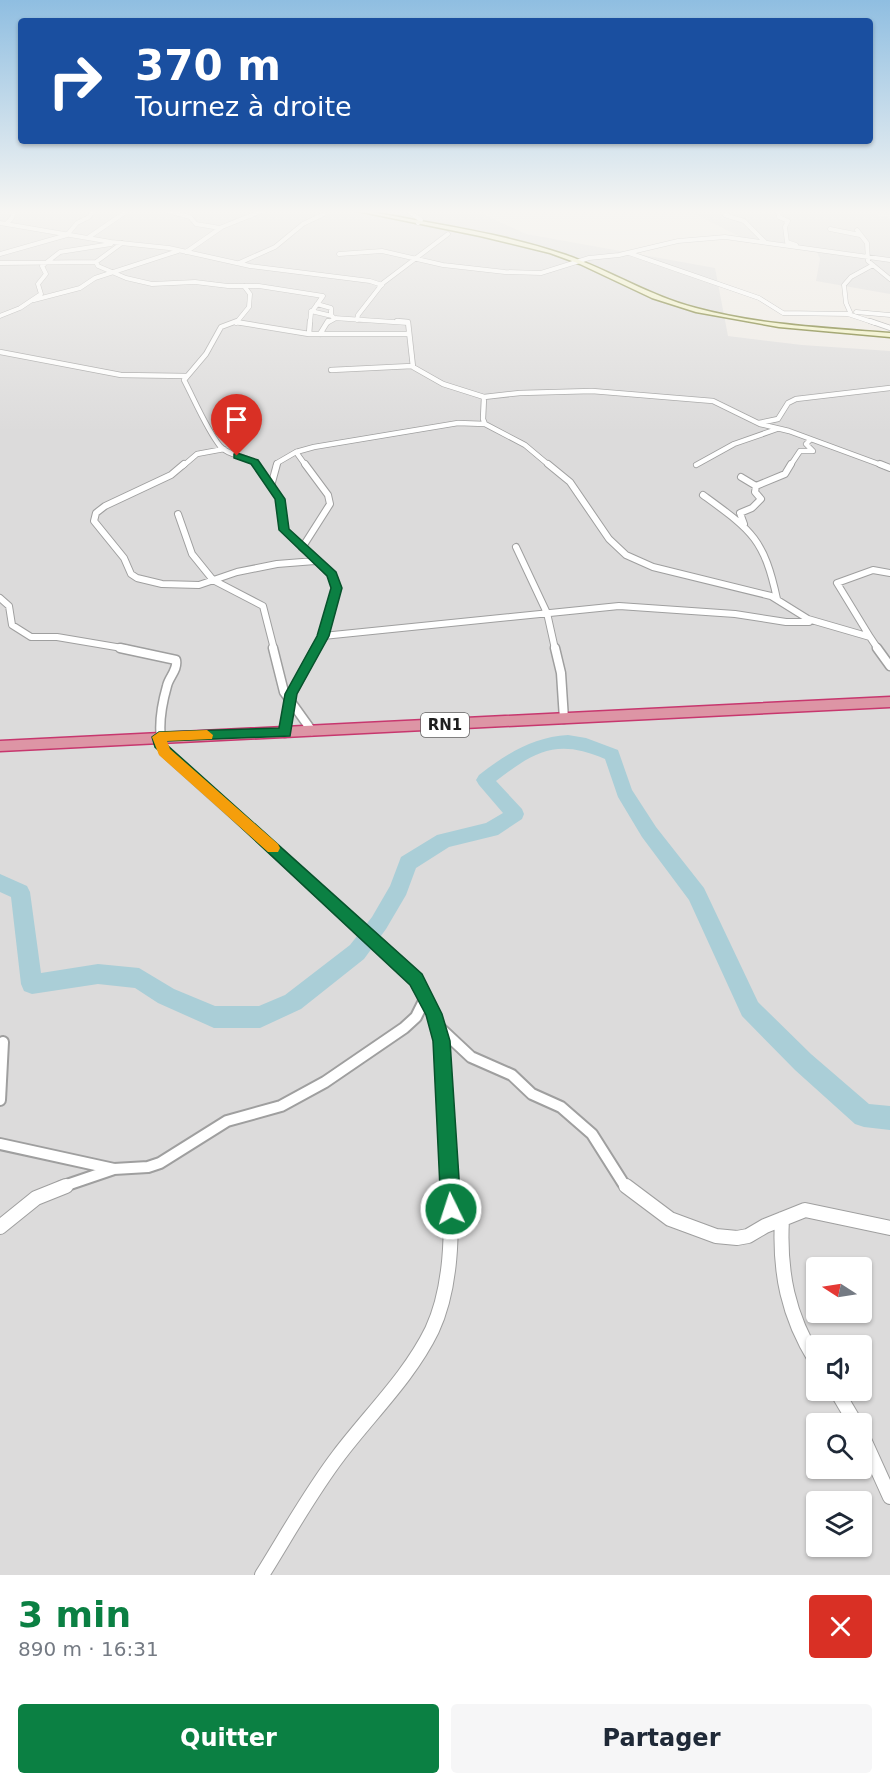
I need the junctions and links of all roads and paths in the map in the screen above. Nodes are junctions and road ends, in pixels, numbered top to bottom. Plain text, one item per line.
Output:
1 (38, 284) edge
2 (85, 284) edge
3 (226, 284) edge
4 (378, 284) edge
5 (625, 284) edge
6 (722, 284) edge
7 (846, 284) edge
8 (381, 285) joint
9 (244, 286) junction
10 (30, 301) junction
11 (317, 304) junction
12 (311, 311) junction
13 (849, 313) junction
14 (890, 315) edge
15 (0, 316) edge
16 (334, 317) junction
17 (357, 320) junction
18 (236, 322) junction
19 (890, 328) edge
20 (309, 334) junction
21 (320, 334) junction
22 (409, 334) junction
23 (890, 335) edge
24 (0, 352) edge
25 (412, 366) junction
26 (332, 370) dead end
27 (186, 376) junction
28 (890, 388) edge
29 (484, 397) junction
30 (758, 423) junction
31 (485, 424) junction
32 (777, 429) junction
33 (810, 440) junction
34 (224, 449) junction
35 (296, 452) junction
36 (696, 465) dead end
37 (890, 468) edge
38 (741, 477) dead end
39 (271, 486) junction
40 (756, 486) junction
41 (703, 495) dead end
42 (178, 514) dead end
43 (744, 525) junction
44 (516, 547) dead end
45 (302, 548) junction
46 (315, 561) junction
47 (890, 573) edge
48 (213, 580) junction
49 (0, 597) edge
50 (777, 599) junction
51 (547, 613) junction
52 (815, 622) junction
53 (323, 636) junction
54 (870, 637) junction
55 (890, 666) edge
56 (289, 700) junction
57 (890, 702) edge
58 (564, 719) junction
59 (312, 731) junction
60 (285, 733) junction
61 (159, 737) junction
62 (0, 746) edge
63 (426, 997) junction
64 (439, 1028) junction
65 (3, 1042) dead end
66 (0, 1100) edge
67 (0, 1143) edge
68 (114, 1169) junction
69 (782, 1219) junction
70 (0, 1227) edge
71 (890, 1228) edge
72 (806, 1343) edge
73 (872, 1457) edge
74 (890, 1497) edge
75 (262, 1575) edge

1 - 10 street
2 - 10 street
3 - 9 street
4 - 8 street
5 - 23 main road
6 - 13 street
7 - 13 street
8 - 17 street
9 - 11 street
9 - 18 street
10 - 15 street
11 - 12 street
11 - 16 street
12 - 16 street
12 - 20 street
13 - 14 street
13 - 19 street
16 - 17 street
16 - 21 street
17 - 22 street
18 - 20 street
18 - 27 street
20 - 21 street
21 - 22 street
22 - 25 street
24 - 27 street
25 - 26 street
25 - 29 street
27 - 34 street
28 - 30 street
29 - 30 street
29 - 31 street
30 - 32 street
31 - 35 street
31 - 50 street
32 - 33 street
32 - 36 street
33 - 37 street
33 - 40 street
34 - 39 street
34 - 48 street
35 - 39 street
35 - 45 street
38 - 40 street
39 - 45 street
40 - 43 street
41 - 43 street
42 - 48 street
43 - 50 street
44 - 51 street
45 - 46 street
46 - 48 street
46 - 53 street
47 - 54 street
48 - 56 street
49 - 61 street
50 - 52 street
51 - 52 street
51 - 53 street
51 - 58 street
52 - 54 street
53 - 56 street
54 - 55 street
56 - 59 street
56 - 60 street
57 - 58 highway, RN1
58 - 59 highway, RN1
59 - 60 highway, RN1
60 - 61 highway, RN1
61 - 62 highway, RN1
61 - 63 street
63 - 64 street
63 - 68 street
64 - 69 street
64 - 75 street
65 - 66 street
67 - 68 street
68 - 70 street
69 - 71 street
69 - 72 street
73 - 74 street

